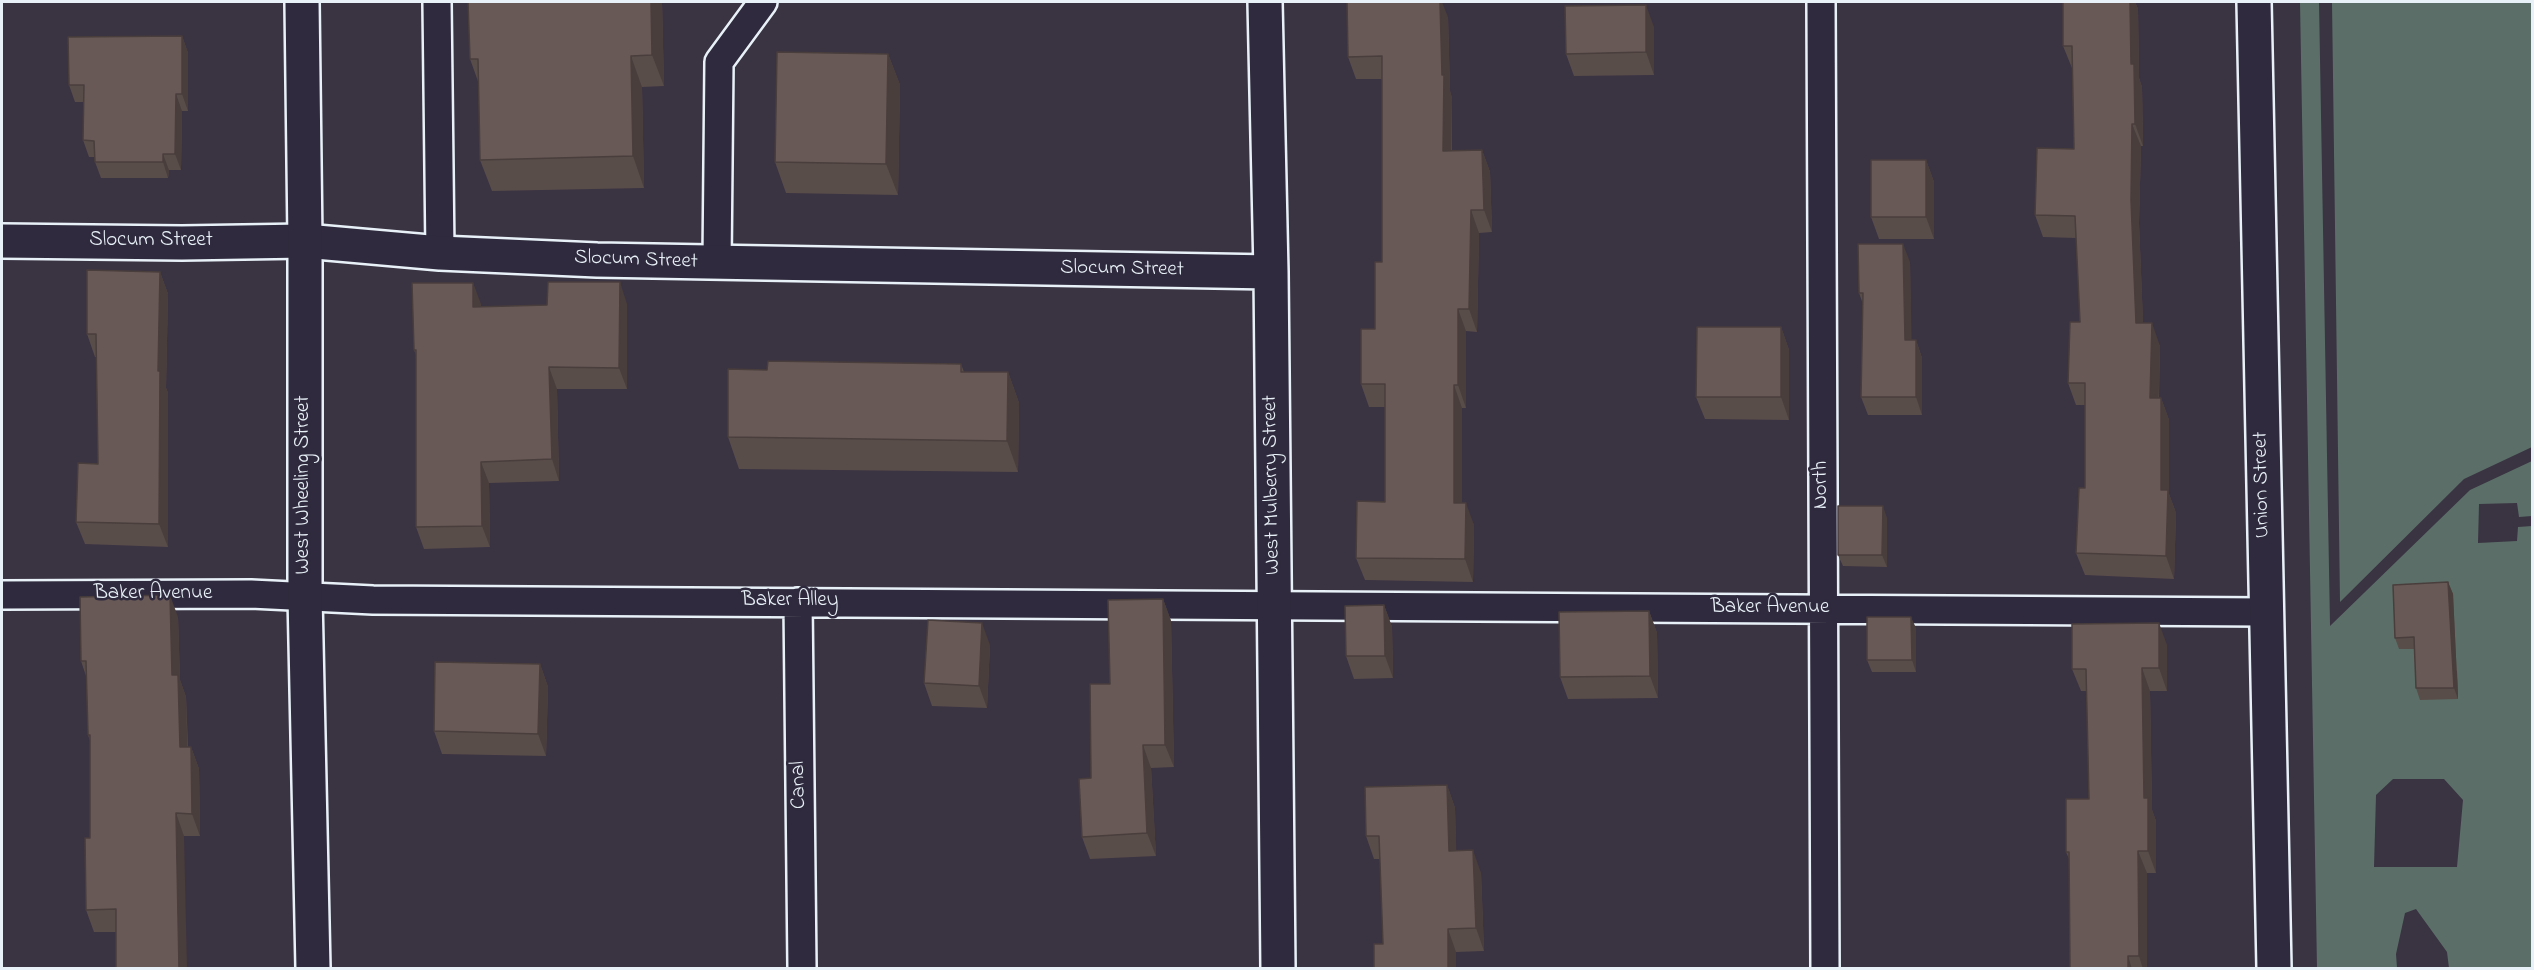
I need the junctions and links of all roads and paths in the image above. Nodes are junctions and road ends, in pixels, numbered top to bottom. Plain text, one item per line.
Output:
1 (302, 2) edge
2 (437, 2) edge
3 (763, 2) edge
4 (1264, 2) edge
5 (1821, 2) edge
6 (2254, 2) edge
7 (2, 241) edge
8 (305, 241) junction
9 (440, 253) junction
10 (717, 263) junction
11 (1271, 272) junction
12 (2, 595) edge
13 (305, 596) junction
14 (798, 602) junction
15 (1275, 606) junction
16 (1824, 610) junction
17 (2265, 612) junction
18 (313, 969) edge
19 (802, 969) edge
20 (1278, 969) edge
21 (1825, 969) edge
22 (2274, 969) edge

1 - 8 street, West Wheeling Street
2 - 9 lane
3 - 10 lane
4 - 11 street, West Mulberry Street
5 - 16 lane, North
6 - 17 street, Union Street
7 - 8 street, Slocum Street
8 - 9 street, Slocum Street
8 - 13 street, West Wheeling Street
9 - 10 street, Slocum Street
10 - 11 street, Slocum Street
11 - 15 street, West Mulberry Street
12 - 13 lane, Baker Avenue
13 - 14 lane, Baker Alley
13 - 18 street, West Wheeling Street
14 - 15 lane, Baker Alley
14 - 19 lane, Canal
15 - 16 lane, Baker Avenue
15 - 20 street, West Mulberry Street
16 - 17 lane, Baker Avenue
16 - 21 lane, North
17 - 22 street, Union Street

